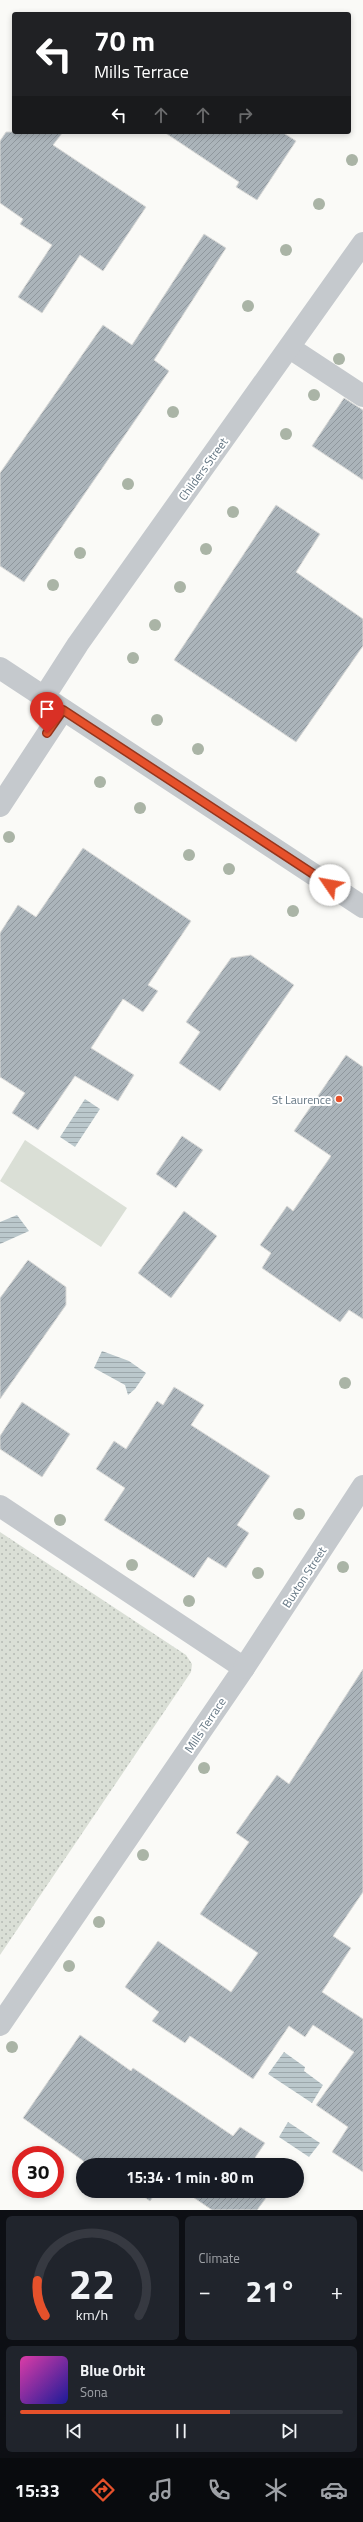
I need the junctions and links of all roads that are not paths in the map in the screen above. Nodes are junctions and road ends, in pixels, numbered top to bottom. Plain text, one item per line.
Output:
1 (363, 243) edge
2 (290, 348) junction
3 (363, 396) edge
4 (0, 668) edge
5 (44, 697) junction
6 (63, 710) junction
7 (0, 806) edge
8 (361, 901) edge
9 (363, 1486) edge
10 (0, 1506) edge
11 (244, 1668) junction
12 (0, 2025) edge

1 - 2 street, Childers Street
2 - 3 street
2 - 5 street, Childers Street
4 - 5 street
5 - 6 street
6 - 7 street
6 - 8 street
9 - 11 street, Buxton Street
10 - 11 street
11 - 12 street, Mills Terrace

